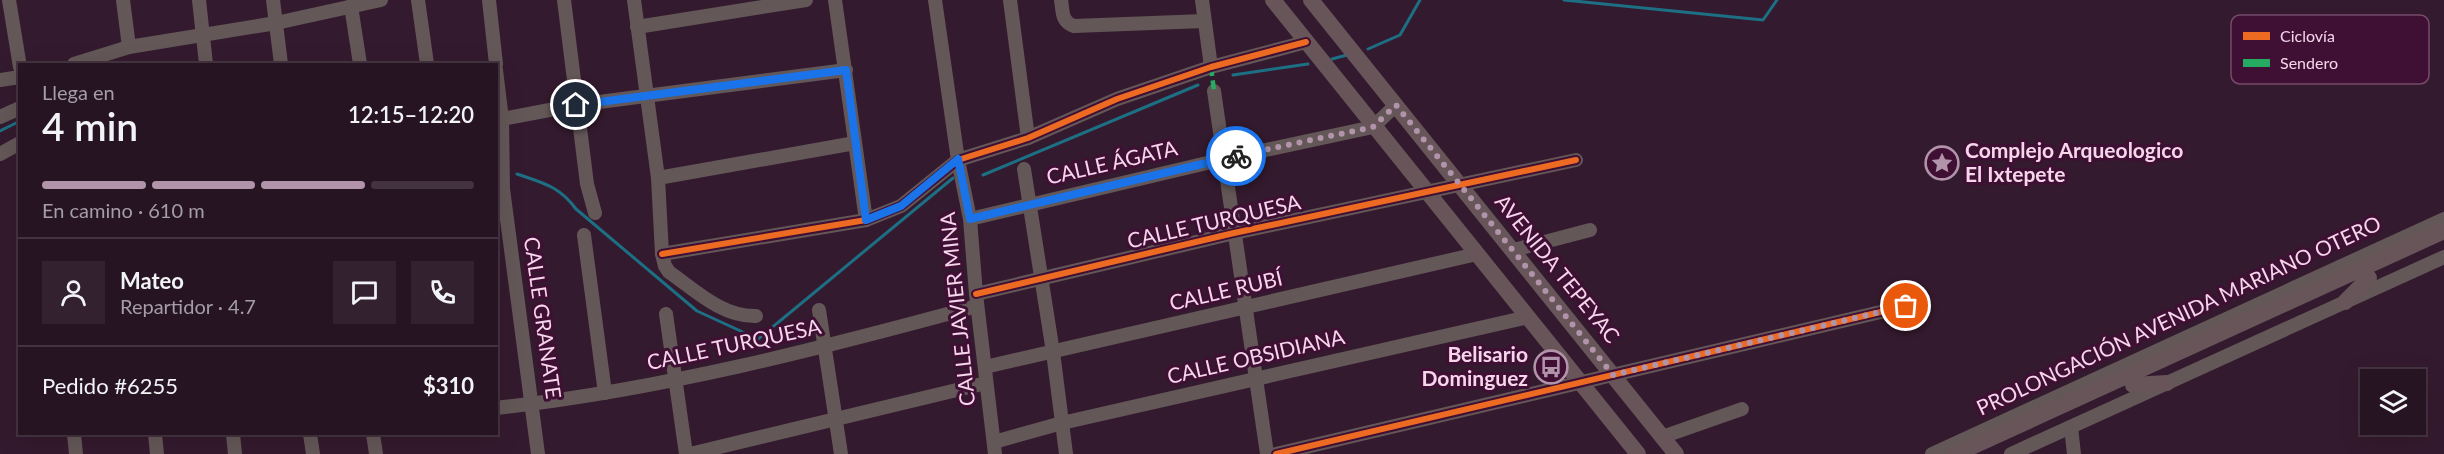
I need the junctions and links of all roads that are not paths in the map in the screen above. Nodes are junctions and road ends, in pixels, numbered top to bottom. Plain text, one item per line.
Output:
1 (9, 0) edge
2 (123, 0) edge
3 (199, 0) edge
4 (273, 0) edge
5 (418, 0) edge
6 (489, 0) edge
7 (564, 0) edge
8 (633, 0) edge
9 (806, 0) edge
10 (835, 0) edge
11 (935, 0) edge
12 (1010, 0) edge
13 (1061, 0) edge
14 (1202, 0) edge
15 (1273, 0) edge
16 (1311, 0) edge
17 (375, 1) edge
18 (351, 6) junction
19 (1204, 21) junction
20 (276, 22) junction
21 (637, 27) junction
22 (203, 33) junction
23 (1306, 42) junction
24 (129, 47) junction
25 (102, 61) edge
26 (19, 63) edge
27 (83, 63) edge
28 (206, 63) edge
29 (281, 63) edge
30 (360, 63) edge
31 (427, 63) edge
32 (496, 63) edge
33 (1211, 67) junction
34 (846, 70) junction
35 (18, 77) edge
36 (0, 80) edge
37 (498, 86) edge
38 (1214, 91) dead end
39 (645, 97) junction
40 (576, 105) junction
41 (1396, 105) junction
42 (18, 109) edge
43 (0, 117) edge
44 (502, 119) junction
45 (1373, 127) junction
46 (1028, 138) junction
47 (855, 143) junction
48 (18, 144) edge
49 (0, 154) edge
50 (958, 159) junction
51 (1224, 159) junction
52 (1576, 160) dead end
53 (1024, 169) dead end
54 (658, 178) junction
55 (1460, 185) junction
56 (1426, 192) junction
57 (1031, 204) junction
58 (595, 213) dead end
59 (970, 219) junction
60 (2444, 219) edge
61 (866, 220) junction
62 (1590, 230) dead end
63 (2444, 231) edge
64 (1234, 233) junction
65 (584, 235) dead end
66 (2444, 244) edge
67 (1514, 250) junction
68 (662, 254) junction
69 (1477, 254) junction
70 (2444, 257) edge
71 (2334, 270) junction
72 (2367, 272) junction
73 (1042, 279) junction
74 (976, 300) junction
75 (2344, 302) junction
76 (1906, 306) dead end
77 (1245, 308) junction
78 (819, 310) dead end
79 (666, 314) dead end
80 (756, 316) dead end
81 (1528, 317) junction
82 (824, 347) junction
83 (1053, 352) junction
84 (2152, 352) junction
85 (985, 367) junction
86 (1613, 375) junction
87 (1257, 379) junction
88 (675, 380) junction
89 (2131, 380) junction
90 (1580, 382) junction
91 (986, 383) junction
92 (2166, 383) junction
93 (605, 393) junction
94 (532, 404) junction
95 (498, 408) edge
96 (1742, 409) dead end
97 (836, 419) junction
98 (1062, 423) junction
99 (2071, 427) junction
100 (74, 435) edge
101 (154, 435) edge
102 (233, 435) edge
103 (310, 435) edge
104 (373, 435) edge
105 (1662, 437) junction
106 (994, 448) edge
107 (76, 454) edge
108 (157, 454) edge
109 (235, 454) edge
110 (313, 454) edge
111 (376, 454) edge
112 (538, 454) edge
113 (688, 454) edge
114 (841, 454) edge
115 (1066, 454) edge
116 (1267, 454) edge
117 (1276, 454) edge
118 (1638, 454) edge
119 (1676, 454) edge
120 (1932, 454) edge
121 (1956, 454) edge
122 (1982, 454) edge
123 (2011, 454) edge
124 (2074, 454) edge

1 - 26 street
2 - 24 street
3 - 22 street
4 - 20 street
5 - 31 street
6 - 32 street
7 - 40 street
8 - 21 street
9 - 21 street
10 - 34 street
11 - 50 street, CALLE JAVIER MINA
12 - 46 street
13 - 19 street
14 - 19 street
15 - 23 main road
16 - 41 main road, AVENIDA TEPEYAC
17 - 18 street
18 - 20 street
18 - 30 street
19 - 33 street
20 - 22 street
20 - 29 street
21 - 39 street
22 - 24 street
22 - 28 street
23 - 33 street
23 - 45 main road
24 - 25 street
25 - 27 street
33 - 46 street
34 - 39 street
34 - 47 street
35 - 36 street
37 - 44 street, CALLE GRANATE
38 - 51 street
39 - 40 street
39 - 54 street
40 - 44 street
40 - 58 street
41 - 45 street
41 - 55 main road, AVENIDA TEPEYAC
42 - 43 street
44 - 94 street, CALLE GRANATE
45 - 51 street, CALLE ÁGATA
45 - 56 main road
46 - 50 street
47 - 54 street
47 - 61 street
48 - 49 street
50 - 59 street, CALLE JAVIER MINA
50 - 61 street
51 - 57 street, CALLE ÁGATA
51 - 64 street
52 - 55 street, CALLE TURQUESA
53 - 57 street
54 - 68 street
55 - 56 street, CALLE TURQUESA
55 - 67 main road, AVENIDA TEPEYAC
56 - 64 street, CALLE TURQUESA
56 - 69 main road
57 - 59 street, CALLE ÁGATA
57 - 73 street
59 - 74 street, CALLE JAVIER MINA
60 - 71 street, PROLONGACIÓN AVENIDA MARIANO OTERO
61 - 68 street
62 - 67 street
63 - 72 main road, PROLONGACIÓN AVENIDA MARIANO OTERO
64 - 73 street, CALLE TURQUESA
64 - 77 street
65 - 93 street
66 - 72 main road, PROLONGACIÓN AVENIDA MARIANO OTERO
67 - 86 main road, AVENIDA TEPEYAC
68 - 80 street
69 - 77 street, CALLE RUBÍ
69 - 81 main road
70 - 75 street
71 - 72 main road
71 - 84 street, PROLONGACIÓN AVENIDA MARIANO OTERO
72 - 75 main road
72 - 89 main road, PROLONGACIÓN AVENIDA MARIANO OTERO
73 - 74 street, CALLE TURQUESA
73 - 83 street
74 - 82 street, CALLE TURQUESA
74 - 85 street, CALLE JAVIER MINA
75 - 92 street
76 - 86 street
77 - 83 street, CALLE RUBÍ
77 - 87 street
78 - 82 street
79 - 88 street
81 - 87 street, CALLE OBSIDIANA
81 - 90 main road
82 - 88 street, CALLE TURQUESA
82 - 97 street
83 - 85 street, CALLE RUBÍ
83 - 98 street
84 - 89 main road
84 - 120 street, PROLONGACIÓN AVENIDA MARIANO OTERO
85 - 91 street, CALLE JAVIER MINA
86 - 90 street
86 - 105 main road, AVENIDA TEPEYAC
87 - 98 street, CALLE OBSIDIANA
87 - 116 street
88 - 93 street, CALLE TURQUESA
88 - 113 street
89 - 92 main road
89 - 121 main road, PROLONGACIÓN AVENIDA MARIANO OTERO
89 - 122 main road, PROLONGACIÓN AVENIDA MARIANO OTERO
90 - 117 street
90 - 118 main road
91 - 97 street
91 - 106 street, CALLE JAVIER MINA
92 - 99 street
93 - 94 street, CALLE TURQUESA
94 - 95 street, CALLE TURQUESA
94 - 112 street, CALLE GRANATE
96 - 105 street
97 - 113 street
97 - 114 street
98 - 106 street, CALLE OBSIDIANA
98 - 115 street
99 - 123 street
99 - 124 street
100 - 107 street
101 - 108 street
102 - 109 street
103 - 110 street
104 - 111 street
105 - 119 main road, AVENIDA TEPEYAC

